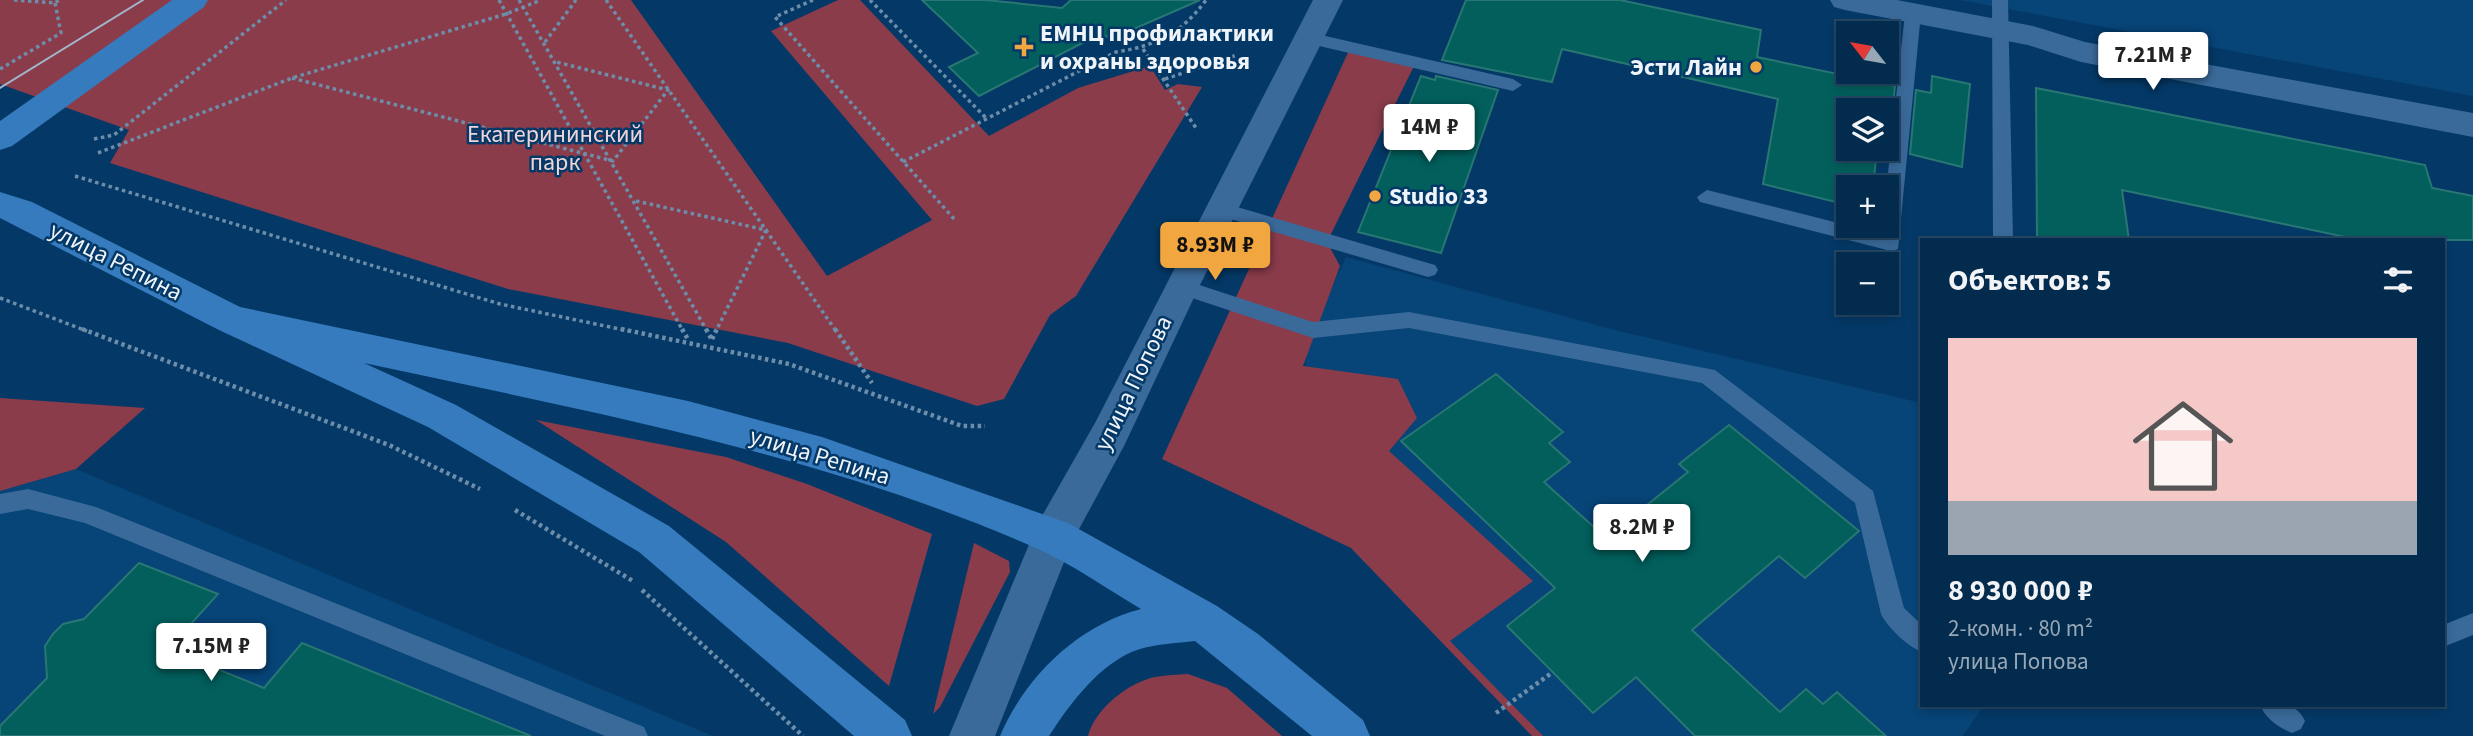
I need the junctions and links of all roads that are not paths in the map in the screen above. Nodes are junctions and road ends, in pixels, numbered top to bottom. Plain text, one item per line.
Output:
1 (193, 0) edge
2 (1328, 0) edge
3 (1845, 0) edge
4 (1913, 13) junction
5 (2000, 15) edge
6 (1308, 38) junction
7 (1513, 85) dead end
8 (2473, 125) edge
9 (0, 138) edge
10 (1707, 197) dead end
11 (0, 205) edge
12 (1220, 209) junction
13 (2003, 238) edge
14 (1428, 270) dead end
15 (1181, 287) junction
16 (232, 320) junction
17 (0, 504) edge
18 (1053, 536) junction
19 (1201, 620) junction
20 (2473, 624) edge
21 (2445, 635) edge
22 (1920, 639) edge
23 (2274, 707) edge
24 (2292, 721) dead end
25 (635, 736) edge
26 (889, 736) edge
27 (972, 736) edge
28 (1023, 736) edge
29 (1347, 736) edge

1 - 9 main road
2 - 6 street, улица Попова
3 - 4 street
4 - 5 street
4 - 10 lane
5 - 8 street
5 - 13 lane
6 - 7 lane
6 - 12 street, улица Попова
11 - 16 main road, улица Репина
12 - 14 lane
12 - 15 street, улица Попова
15 - 18 street, улица Попова
15 - 22 lane
16 - 18 main road, улица Репина
16 - 26 main road, улица Репина
17 - 25 lane
18 - 19 main road, улица Репина
18 - 27 street, улица Попова
19 - 28 main road
19 - 29 main road, улица Репина
20 - 21 lane
23 - 24 lane

